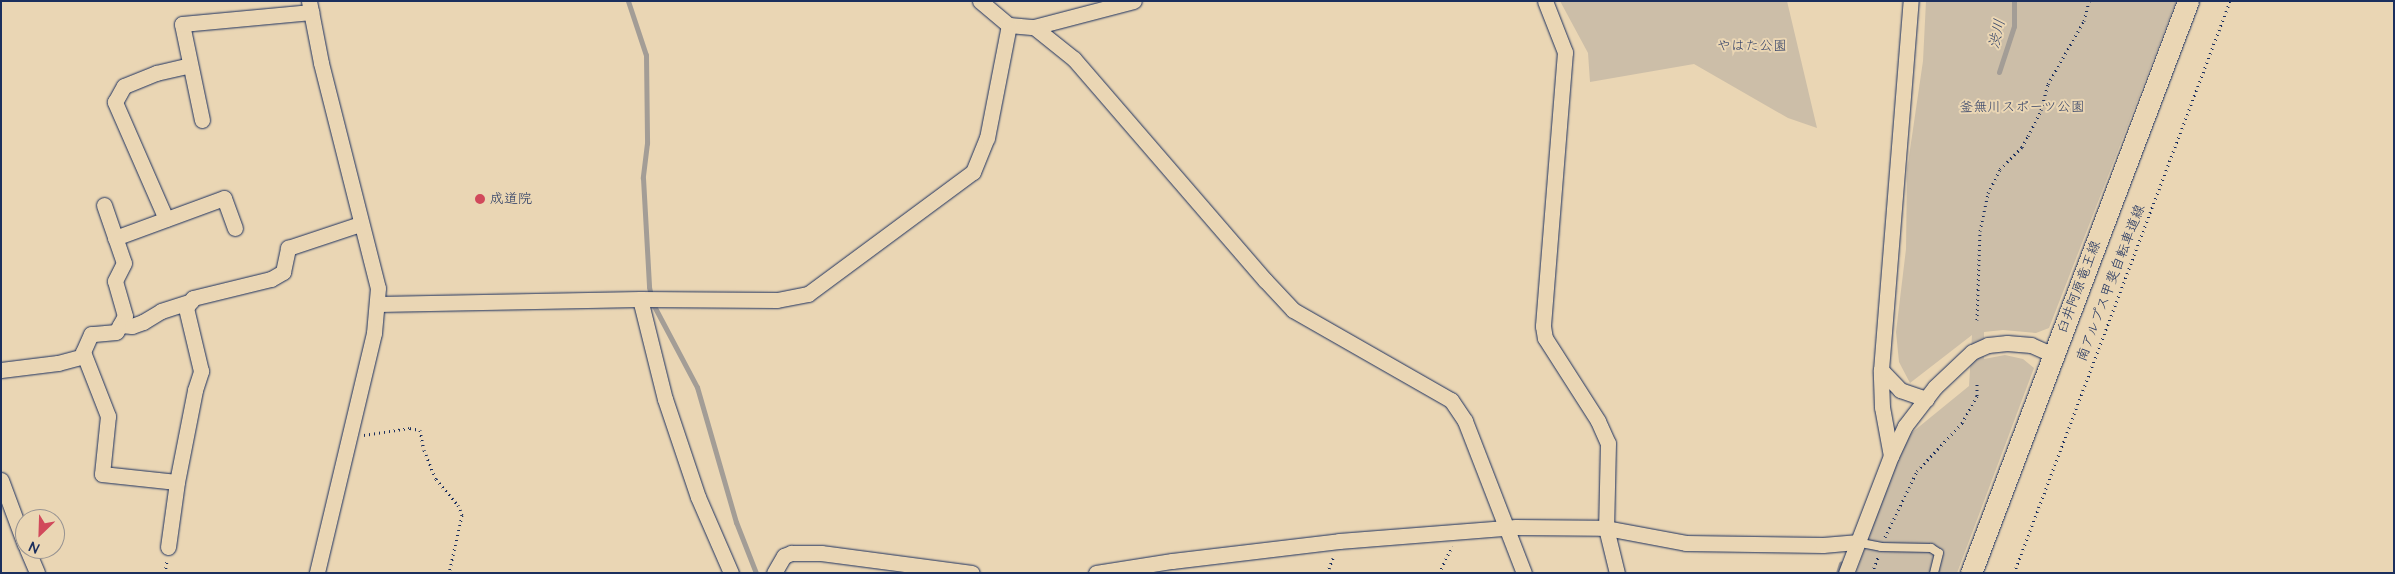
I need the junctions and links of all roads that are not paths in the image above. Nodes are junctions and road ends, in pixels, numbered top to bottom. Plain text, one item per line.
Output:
1 (980, 1) edge
2 (1134, 1) edge
3 (1545, 1) edge
4 (1911, 1) edge
5 (2188, 1) edge
6 (310, 6) edge
7 (1009, 25) junction
8 (1034, 27) junction
9 (190, 65) junction
10 (202, 120) dead end
11 (104, 205) dead end
12 (166, 219) junction
13 (360, 224) junction
14 (235, 228) dead end
15 (115, 238) junction
16 (640, 299) junction
17 (191, 301) junction
18 (378, 304) junction
19 (120, 325) junction
20 (2054, 355) junction
21 (84, 356) junction
22 (1, 370) edge
23 (1880, 370) junction
24 (1926, 399) junction
25 (1891, 456) junction
26 (1, 480) edge
27 (177, 482) junction
28 (15, 518) edge
29 (1506, 528) junction
30 (1606, 528) junction
31 (1856, 542) junction
32 (168, 547) dead end
33 (31, 559) edge
34 (948, 571) edge
35 (37, 573) edge
36 (317, 573) edge
37 (731, 573) edge
38 (774, 573) edge
39 (972, 573) edge
40 (1096, 573) edge
41 (1524, 573) edge
42 (1617, 573) edge
43 (1846, 573) edge
44 (1934, 573) edge
45 (1971, 573) edge

1 - 7 street
2 - 8 street
3 - 30 street
4 - 23 street
5 - 20 main road, 臼井阿原竜王線
6 - 9 street
6 - 13 street
7 - 8 street
7 - 16 street
8 - 29 street
9 - 10 street
9 - 12 street
11 - 15 street
12 - 14 street
12 - 15 street
13 - 17 street
13 - 18 street
15 - 19 street
16 - 18 street
16 - 37 street
17 - 19 street
17 - 27 street
18 - 36 street
19 - 21 street
20 - 24 street
20 - 45 main road, 臼井阿原竜王線
21 - 22 street
21 - 27 street
23 - 24 street
23 - 25 street
24 - 25 street
25 - 31 street
26 - 28 street
27 - 32 street
29 - 30 street
29 - 40 street
29 - 41 street
30 - 31 street
30 - 42 street
31 - 43 street
31 - 44 lane
33 - 35 street
34 - 38 street
34 - 39 street

